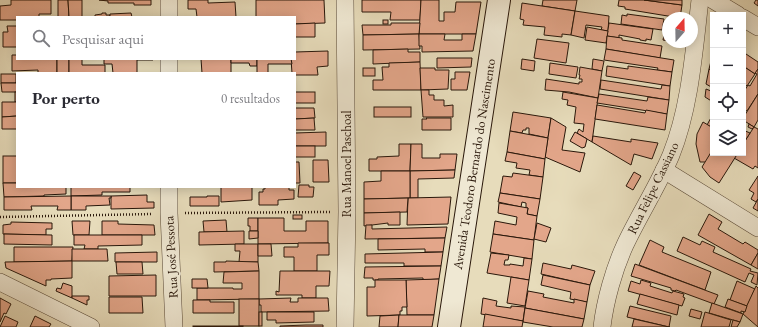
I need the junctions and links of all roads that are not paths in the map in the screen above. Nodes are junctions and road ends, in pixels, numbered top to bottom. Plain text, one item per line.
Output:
1 (169, 0) edge
2 (345, 0) edge
3 (499, 0) edge
4 (700, 0) edge
5 (713, 0) edge
6 (733, 12) edge
7 (169, 16) edge
8 (746, 20) edge
9 (758, 28) edge
10 (169, 60) edge
11 (169, 72) edge
12 (664, 170) junction
13 (169, 188) edge
14 (758, 228) edge
15 (0, 282) edge
16 (91, 327) edge
17 (174, 327) edge
18 (345, 327) edge
19 (449, 327) edge
20 (602, 327) edge

1 - 7 street
2 - 18 street, Rua Manoel Paschoal
3 - 19 street, Avenida Teodoro Bernardo do Nascimento
4 - 12 street, Rua Felipe Cassiano
5 - 6 street
8 - 9 street
10 - 11 street
12 - 14 street
12 - 20 street, Rua Felipe Cassiano
13 - 17 street, Rua José Pessota
15 - 16 street

